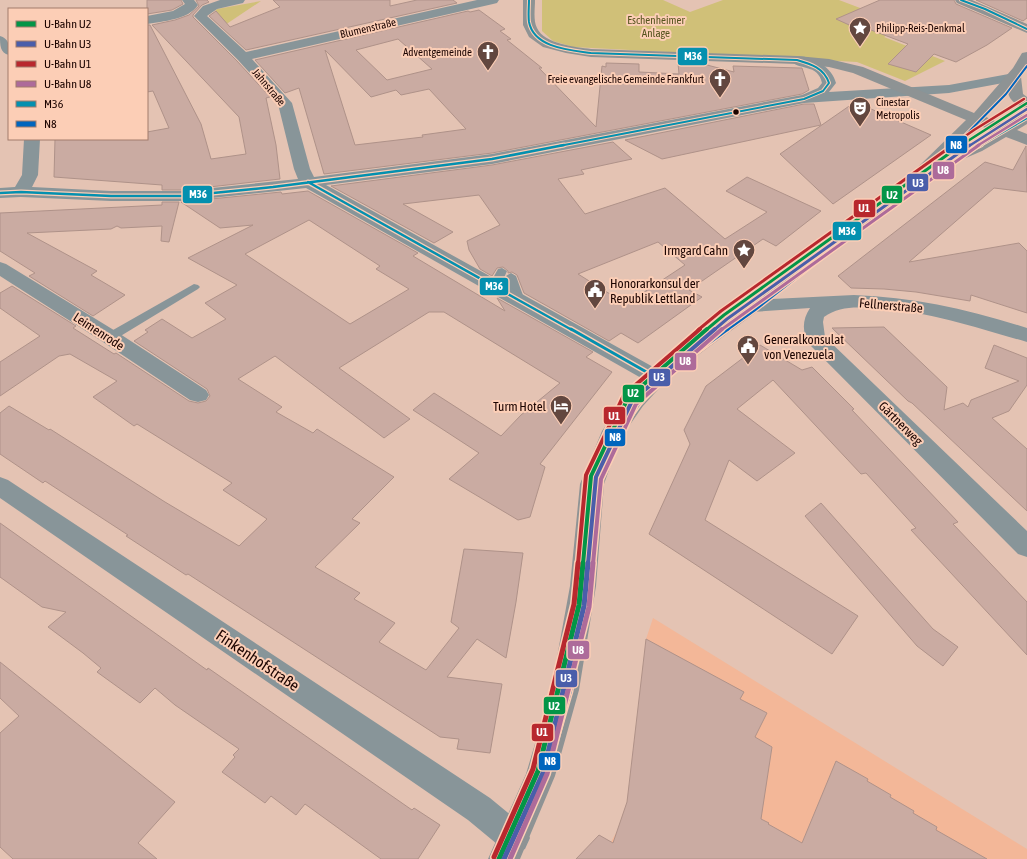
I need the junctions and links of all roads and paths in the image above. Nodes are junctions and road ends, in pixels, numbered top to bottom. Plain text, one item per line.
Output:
1 (239, 0) edge
2 (493, 0) edge
3 (529, 0) edge
4 (961, 0) edge
5 (188, 4) edge
6 (148, 20) edge
7 (1021, 24) edge
8 (1027, 29) edge
9 (1027, 56) edge
10 (243, 57) junction
11 (797, 60) junction
12 (1014, 76) junction
13 (911, 92) junction
14 (804, 99) junction
15 (1027, 104) edge
16 (1027, 118) edge
17 (976, 119) junction
18 (1004, 131) junction
19 (32, 140) edge
20 (1027, 140) edge
21 (922, 172) junction
22 (308, 182) junction
23 (21, 192) junction
24 (0, 193) edge
25 (0, 268) edge
26 (194, 286) dead end
27 (843, 302) junction
28 (752, 306) junction
29 (1027, 335) edge
30 (110, 337) junction
31 (657, 378) junction
32 (198, 395) dead end
33 (0, 486) edge
34 (1027, 547) edge
35 (509, 848) edge

1 - 10 street, Jahnstraße
2 - 10 street, Blumenstraße
3 - 11 main road
4 - 7 main road
5 - 6 street
7 - 8 main road
9 - 12 main road
10 - 22 street, Jahnstraße
11 - 13 main road
11 - 14 street
12 - 13 street
12 - 15 main road
12 - 17 main road
13 - 14 street
13 - 17 main road
14 - 22 street
16 - 18 main road
17 - 18 main road
17 - 21 main road
18 - 20 main road
18 - 21 main road
19 - 23 street
21 - 28 main road
22 - 23 street
22 - 31 street
23 - 24 street
25 - 30 street, Leimenrode
26 - 30 lane
27 - 28 street, Fellnerstraße
27 - 29 street, Fellnerstraße
27 - 34 street, Gärtnerweg
28 - 31 main road
30 - 32 street, Leimenrode
31 - 35 main road
33 - 35 street, Finkenhofstraße

